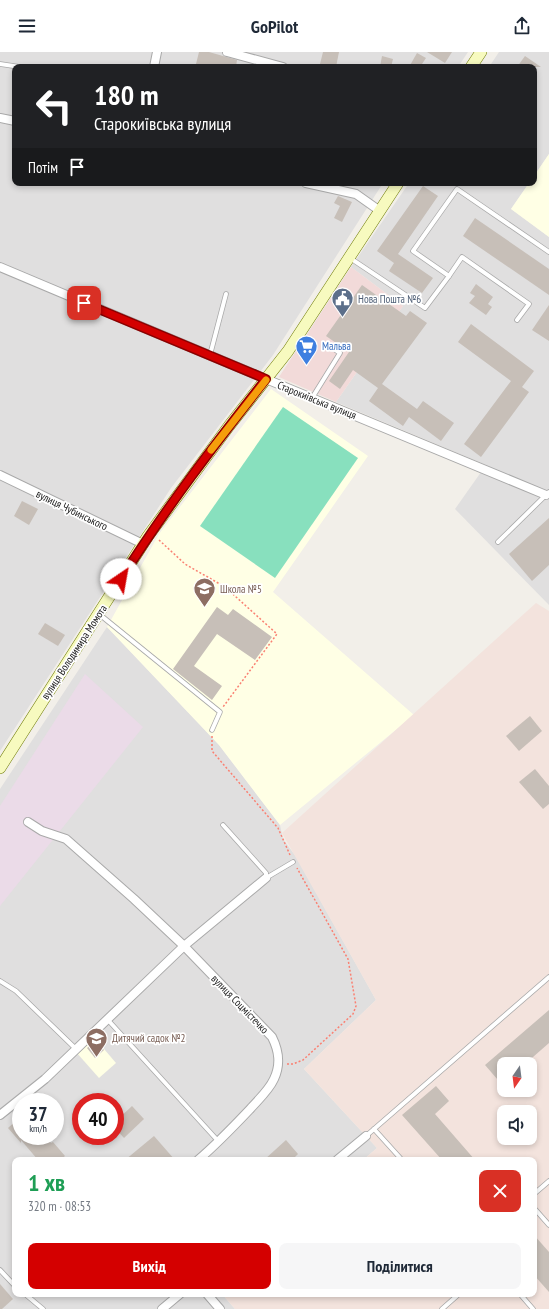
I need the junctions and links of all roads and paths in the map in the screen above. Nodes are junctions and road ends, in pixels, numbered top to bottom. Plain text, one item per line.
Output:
1 (156, 52) edge
2 (227, 52) edge
3 (481, 52) edge
4 (0, 64) edge
5 (154, 64) edge
6 (272, 64) edge
7 (473, 64) edge
8 (12, 66) edge
9 (0, 118) edge
10 (12, 120) edge
11 (320, 186) edge
12 (396, 186) edge
13 (380, 211) junction
14 (549, 252) edge
15 (350, 258) junction
16 (0, 267) edge
17 (448, 276) junction
18 (226, 294) dead end
19 (517, 320) dead end
20 (328, 345) dead end
21 (210, 356) junction
22 (266, 379) junction
23 (312, 398) junction
24 (0, 475) edge
25 (547, 493) edge
26 (150, 533) junction
27 (498, 542) dead end
28 (143, 544) junction
29 (99, 613) junction
30 (220, 712) junction
31 (212, 730) joint
32 (0, 768) edge
33 (28, 822) dead end
34 (223, 825) dead end
35 (293, 862) junction
36 (266, 878) junction
37 (184, 946) junction
38 (549, 977) edge
39 (0, 981) edge
40 (108, 1020) junction
41 (76, 1049) junction
42 (279, 1063) junction
43 (0, 1115) edge
44 (374, 1129) junction
45 (366, 1136) joint
46 (219, 1142) junction
47 (202, 1157) edge
48 (341, 1157) edge
49 (399, 1157) edge
50 (549, 1181) edge
51 (537, 1191) edge
52 (537, 1211) edge
53 (549, 1225) edge
54 (0, 1270) edge
55 (12, 1283) edge
56 (29, 1297) edge
57 (176, 1297) edge
58 (210, 1297) edge
59 (456, 1297) edge
60 (523, 1297) edge
61 (43, 1309) edge
62 (162, 1309) edge
63 (220, 1309) edge
64 (442, 1309) edge
65 (533, 1309) edge

1 - 5 street
2 - 6 street
3 - 7 street
4 - 8 lane
9 - 10 street
11 - 13 street
12 - 13 street, вулиця Володимира Момота
13 - 15 street, вулиця Володимира Момота
14 - 17 lane
15 - 17 lane
15 - 22 street, вулиця Володимира Момота
16 - 21 street, Старокиївська вулиця
17 - 19 lane
18 - 21 lane
20 - 23 lane
21 - 22 street, Старокиївська вулиця
22 - 23 street, Старокиївська вулиця
22 - 26 street, вулиця Володимира Момота
23 - 25 street, Старокиївська вулиця
24 - 28 street, вулиця Чубинського
25 - 27 lane
26 - 28 street, вулиця Володимира Момота
26 - 30 path
28 - 29 street, вулиця Володимира Момота
29 - 30 lane
29 - 32 street, вулиця Володимира Момота
30 - 31 lane
31 - 35 path
33 - 37 street, вулиця Соцмістечко
34 - 36 lane
35 - 36 lane
35 - 42 path
36 - 37 street
37 - 40 street
37 - 42 street, вулиця Соцмістечко
38 - 44 lane
39 - 41 lane
40 - 41 street
40 - 46 lane
41 - 43 street
42 - 46 street, вулиця Соцмістечко
44 - 45 lane
44 - 49 lane
45 - 48 street
46 - 47 street, вулиця Соцмістечко
50 - 51 lane
52 - 53 lane
54 - 55 lane
56 - 61 lane
57 - 62 street
58 - 63 street
59 - 64 lane
60 - 65 lane

